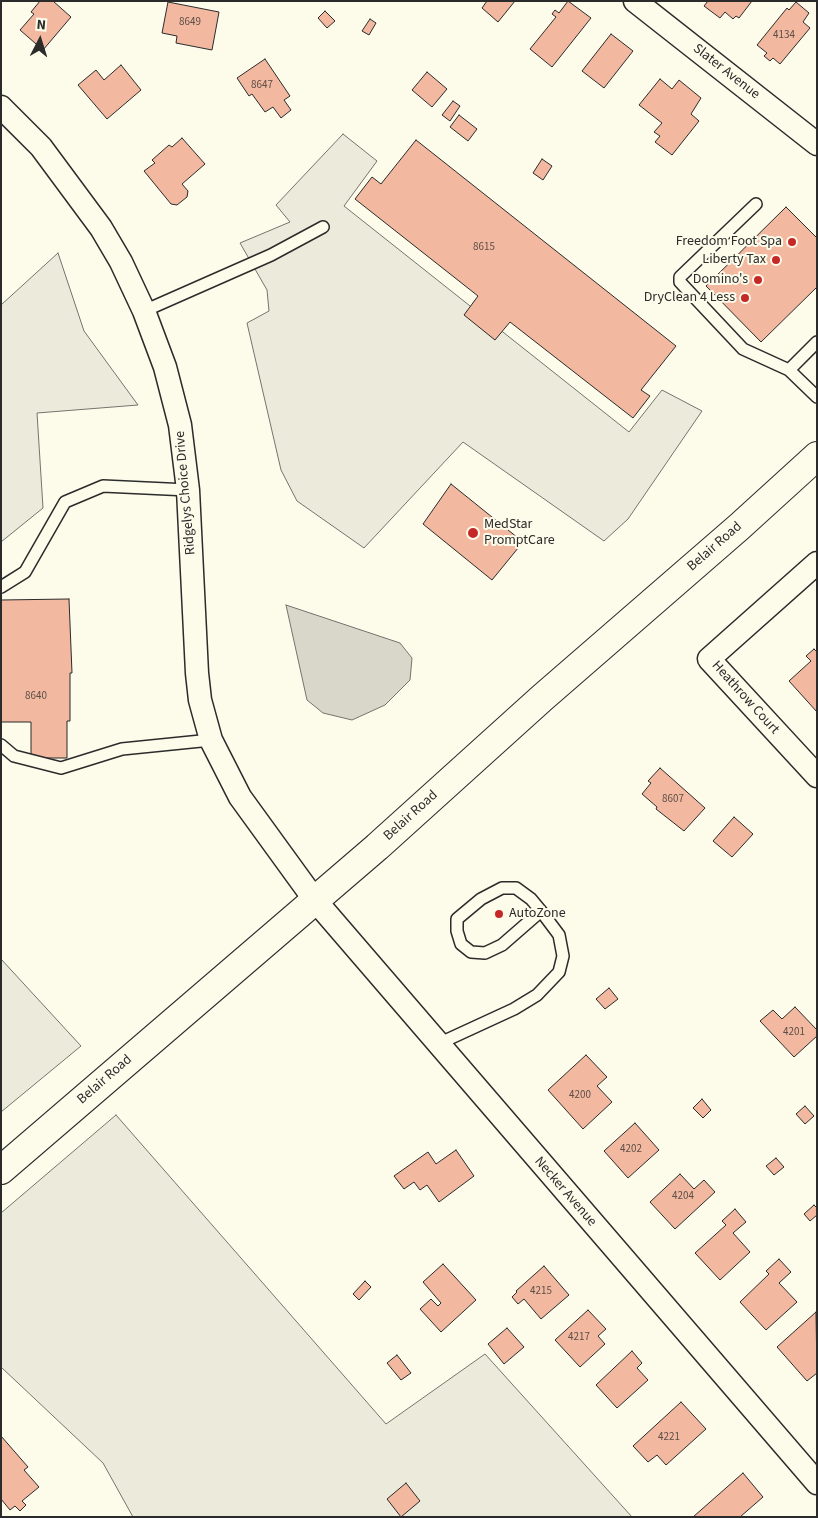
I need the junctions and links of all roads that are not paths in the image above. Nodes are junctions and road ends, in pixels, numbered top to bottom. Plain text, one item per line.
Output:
1 (635, 1) edge
2 (1, 107) edge
3 (817, 144) edge
4 (756, 204) dead end
5 (323, 227) dead end
6 (144, 311) junction
7 (817, 342) edge
8 (789, 370) junction
9 (817, 397) edge
10 (817, 456) edge
11 (188, 490) junction
12 (817, 563) edge
13 (1, 587) edge
14 (211, 740) junction
15 (1, 745) edge
16 (817, 776) edge
17 (314, 899) junction
18 (541, 911) junction
19 (438, 1044) junction
20 (1, 1170) edge
21 (817, 1483) edge

1 - 3 street, Slater Avenue
2 - 6 street, Ridgelys Choice Drive
4 - 8 lane
5 - 6 lane
6 - 11 street, Ridgelys Choice Drive
7 - 8 lane
8 - 9 lane
10 - 17 highway, Belair Road
11 - 13 lane
11 - 14 street, Ridgelys Choice Drive
12 - 16 street, Heathrow Court
14 - 15 lane
14 - 17 street, Ridgelys Choice Drive
17 - 19 street, Necker Avenue
17 - 20 highway, Belair Road
18 - 18 lane
18 - 19 lane
19 - 21 street, Necker Avenue

